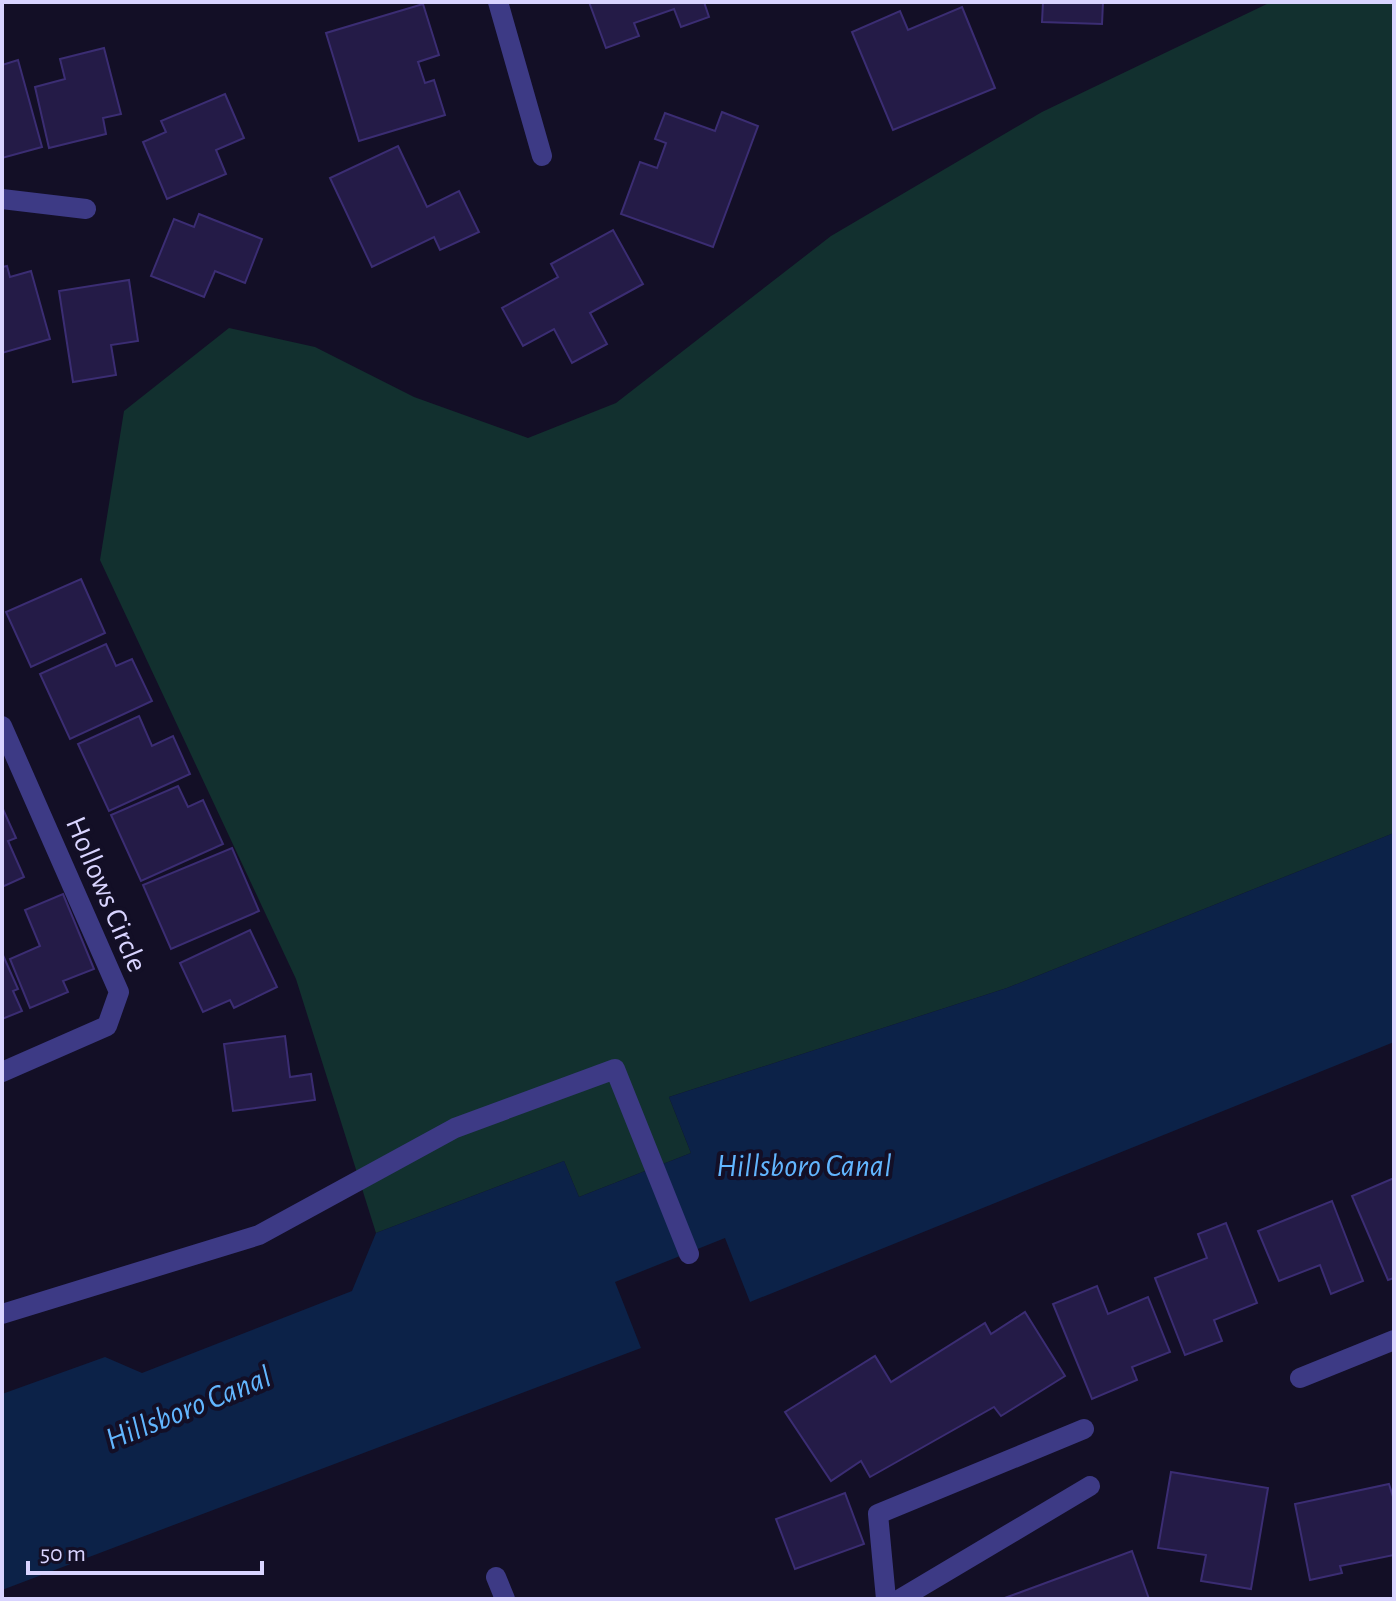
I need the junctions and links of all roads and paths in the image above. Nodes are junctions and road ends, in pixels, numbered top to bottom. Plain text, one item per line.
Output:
1 (498, 2) edge
2 (542, 156) dead end
3 (2, 199) edge
4 (86, 209) dead end
5 (2, 726) edge
6 (2, 1072) edge
7 (689, 1254) dead end
8 (2, 1314) edge
9 (1394, 1340) edge
10 (1300, 1378) dead end
11 (1084, 1429) dead end
12 (1090, 1486) dead end
13 (496, 1577) dead end
14 (505, 1599) edge
15 (886, 1599) edge
16 (900, 1599) edge

1 - 2 street
3 - 4 street
5 - 6 street, Hollows Circle
7 - 8 street
9 - 10 street
11 - 15 street
12 - 16 street
13 - 14 street

